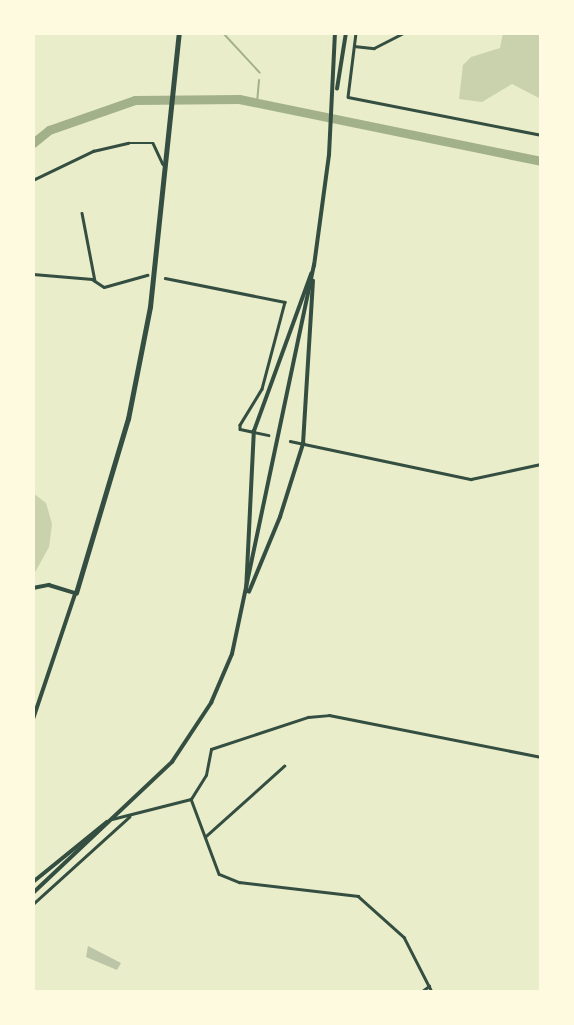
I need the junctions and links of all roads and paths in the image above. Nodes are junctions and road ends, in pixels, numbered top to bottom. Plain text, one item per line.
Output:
1 (179, 33) edge
2 (335, 33) edge
3 (345, 33) edge
4 (356, 33) edge
5 (403, 33) edge
6 (354, 46) junction
7 (335, 94) junction
8 (541, 135) edge
9 (167, 174) junction
10 (33, 180) edge
11 (82, 213) dead end
12 (314, 266) junction
13 (33, 274) edge
14 (147, 275) dead end
15 (165, 278) dead end
16 (95, 281) junction
17 (254, 432) junction
18 (268, 435) dead end
19 (290, 441) dead end
20 (303, 444) junction
21 (541, 464) edge
22 (33, 587) edge
23 (76, 593) junction
24 (246, 601) junction
25 (33, 721) edge
26 (541, 757) edge
27 (285, 766) dead end
28 (191, 799) junction
29 (129, 817) junction
30 (112, 819) junction
31 (206, 836) junction
32 (33, 883) edge
33 (33, 893) edge
34 (33, 904) edge
35 (429, 986) junction
36 (421, 992) edge
37 (432, 992) edge

1 - 9 highway
2 - 7 main road
3 - 7 main road
4 - 6 street
5 - 6 street
6 - 8 street
7 - 12 main road
9 - 10 street
9 - 23 highway
11 - 16 street
12 - 17 main road
12 - 20 main road
12 - 24 main road
13 - 16 street
14 - 16 street
15 - 17 street
17 - 18 street
17 - 24 main road
19 - 20 street
20 - 21 street
20 - 24 main road
22 - 23 main road
23 - 25 main road
24 - 30 main road
26 - 28 street
27 - 31 street
28 - 29 street
28 - 31 street
29 - 30 street
29 - 34 street
30 - 32 main road
30 - 33 main road
31 - 35 street
35 - 36 street
35 - 37 street

